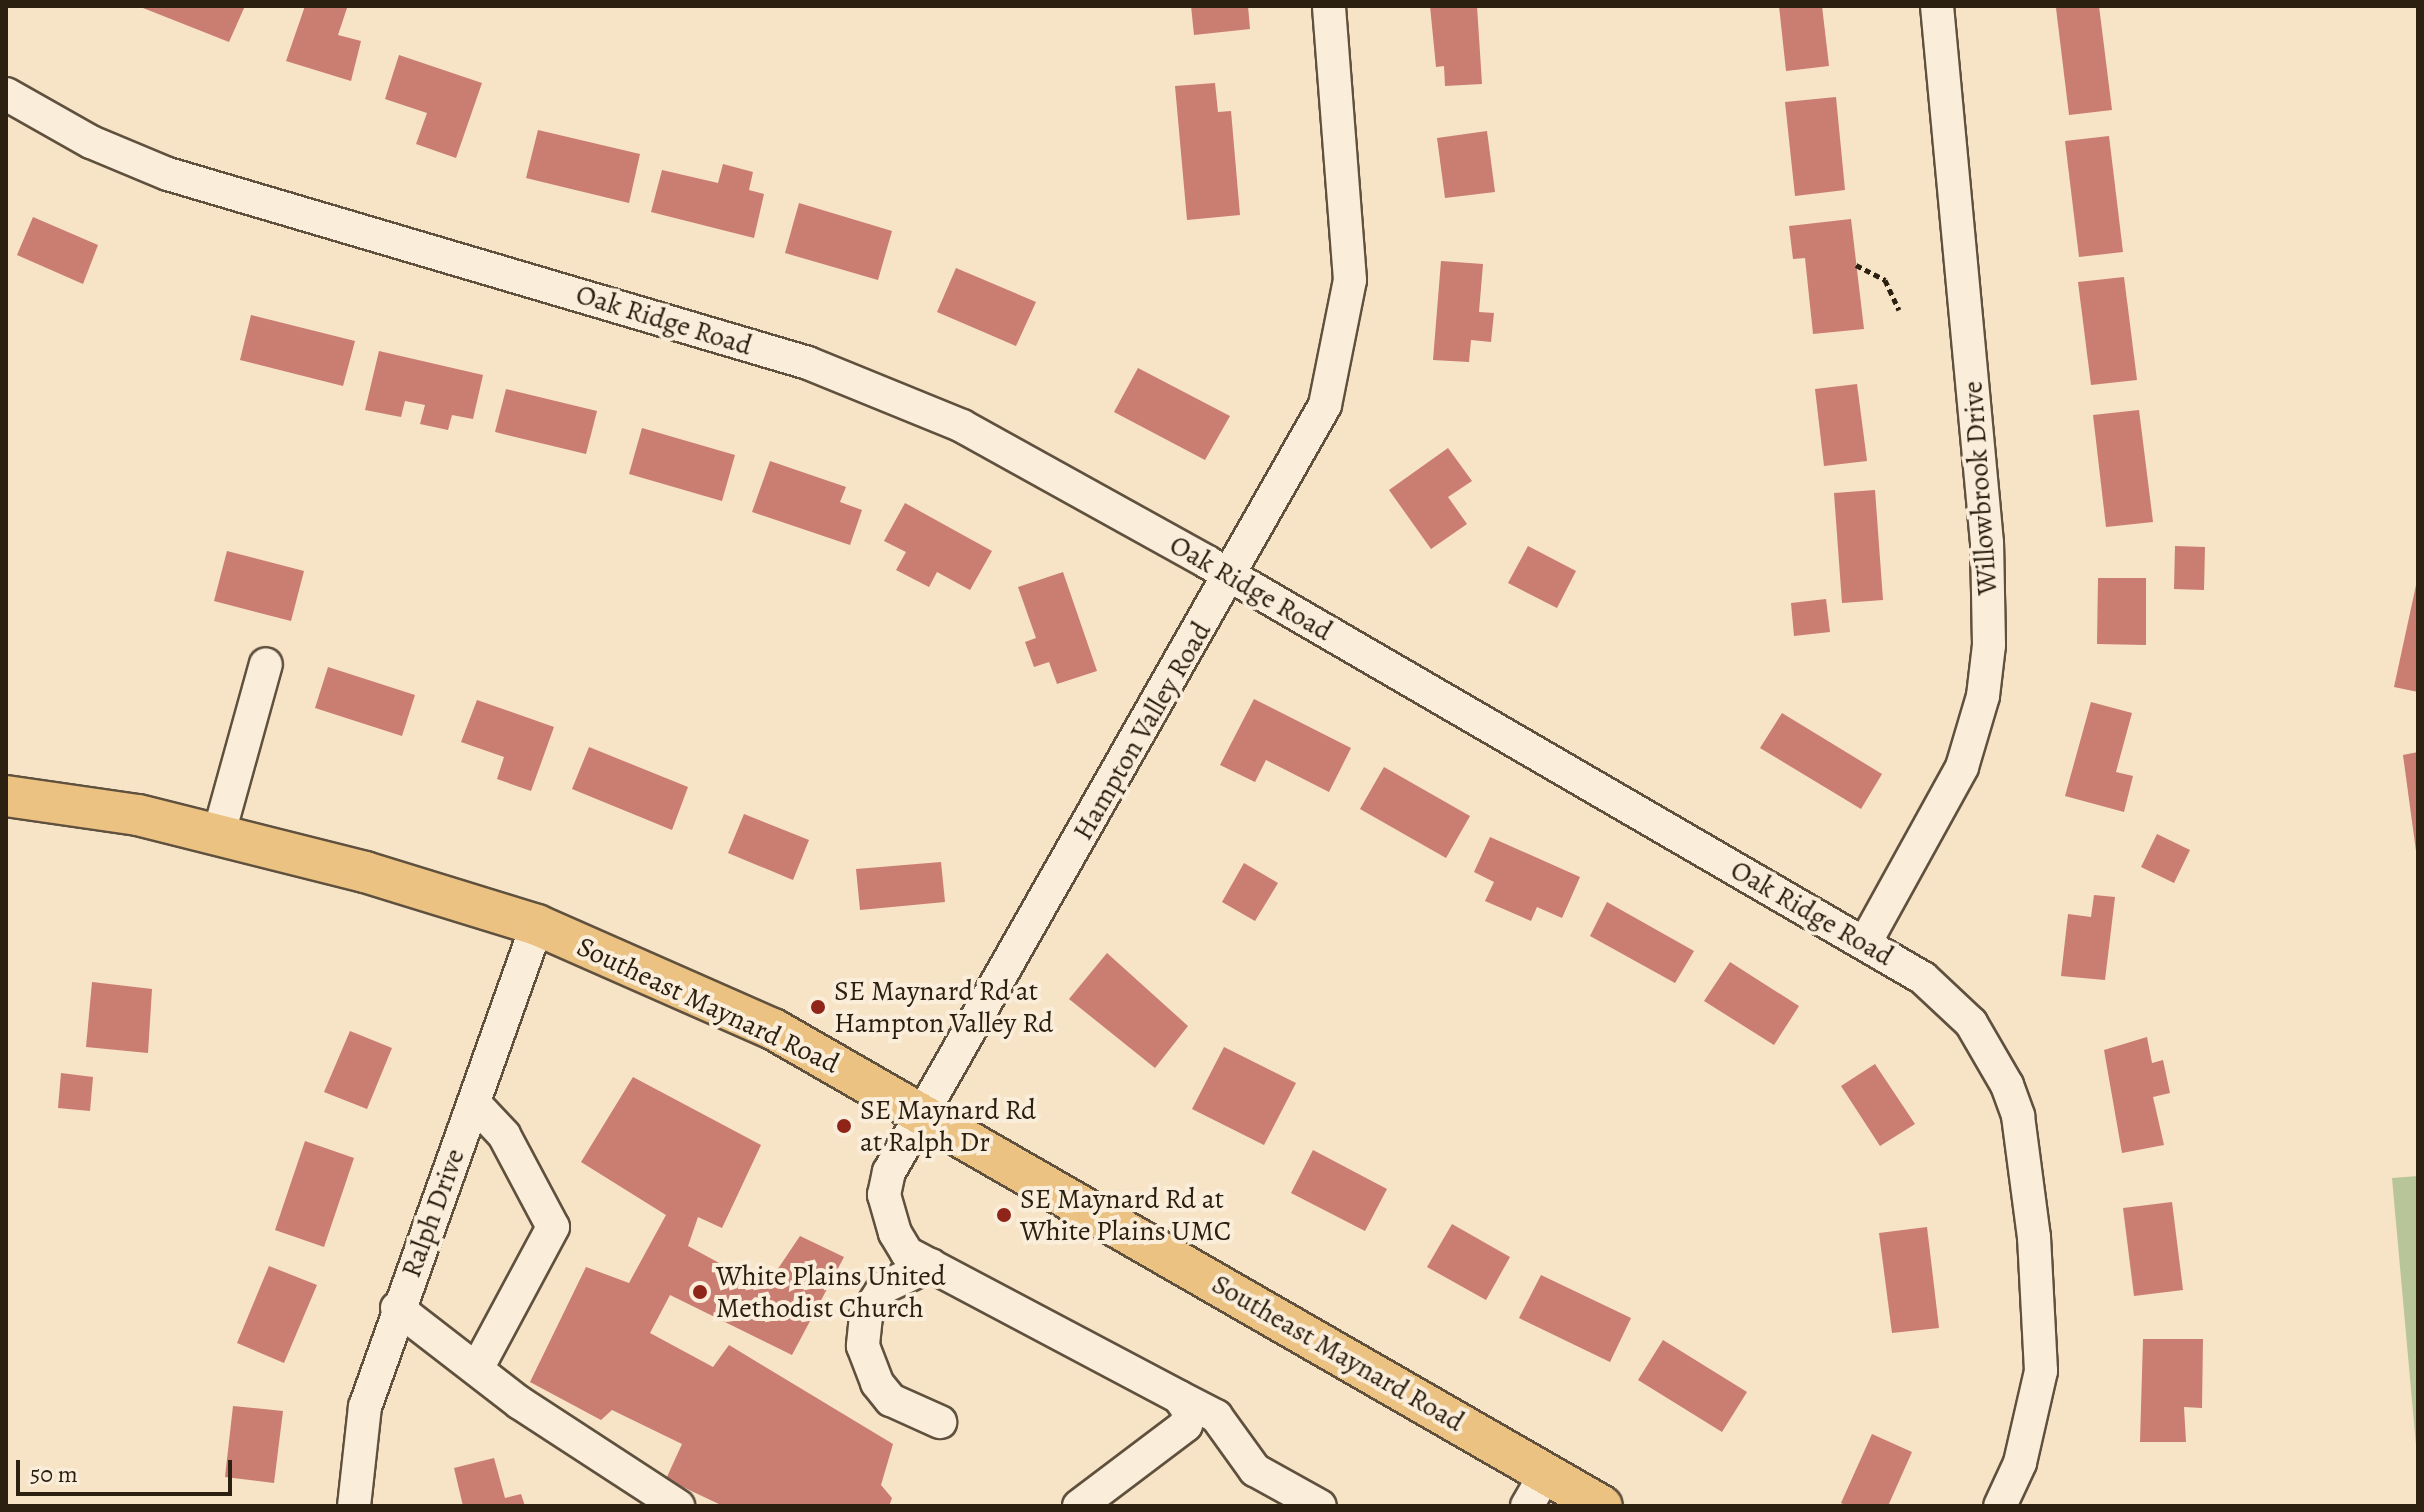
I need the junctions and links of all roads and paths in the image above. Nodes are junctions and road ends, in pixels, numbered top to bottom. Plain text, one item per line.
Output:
1 (1329, 6) edge
2 (1937, 6) edge
3 (6, 94) edge
4 (1856, 265) dead end
5 (1899, 310) dead end
6 (1230, 576) junction
7 (256, 672) dead end
8 (6, 796) edge
9 (219, 833) junction
10 (537, 925) junction
11 (1865, 943) junction
12 (474, 1103) junction
13 (924, 1114) junction
14 (931, 1265) junction
15 (397, 1308) junction
16 (477, 1369) junction
17 (1179, 1397) junction
18 (940, 1422) dead end
19 (1536, 1490) edge
20 (354, 1506) edge
21 (678, 1506) edge
22 (1079, 1506) edge
23 (1320, 1506) edge
24 (1602, 1506) edge
25 (2000, 1506) edge

1 - 6 street, Hampton Valley Road
2 - 11 street, Willowbrook Drive
3 - 6 street, Oak Ridge Road
4 - 5 path
6 - 11 street, Oak Ridge Road
6 - 13 street, Hampton Valley Road
7 - 9 street
8 - 9 main road, Southeast Maynard Road
9 - 10 main road, Southeast Maynard Road
10 - 12 street, Ralph Drive
10 - 13 main road, Southeast Maynard Road
11 - 25 street, Oak Ridge Road
12 - 15 street, Ralph Drive
12 - 16 street
13 - 14 street, Hampton Valley Road
13 - 19 main road, Southeast Maynard Road
14 - 17 street, Hampton Valley Road
14 - 18 street
15 - 16 street
15 - 20 street, Ralph Drive
16 - 21 street
17 - 22 street
17 - 23 street, Hampton Valley Road
19 - 24 main road, Southeast Maynard Road

